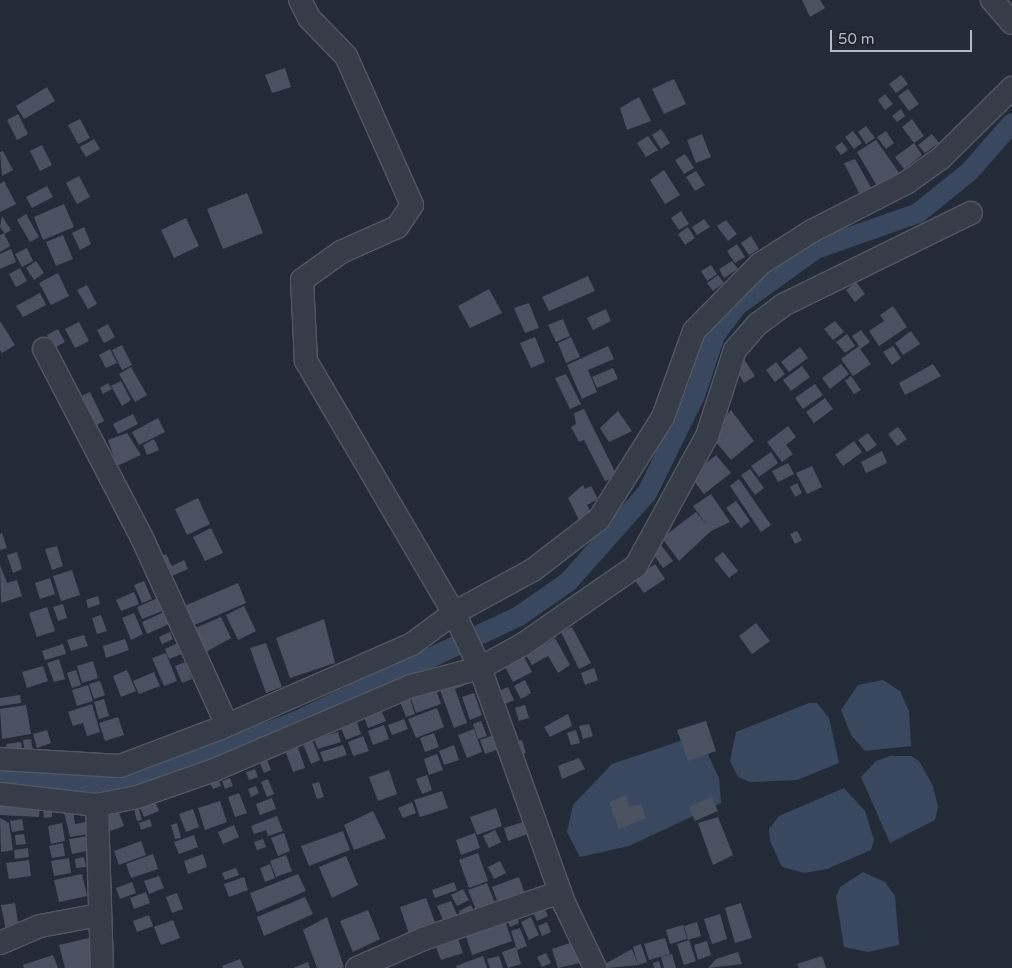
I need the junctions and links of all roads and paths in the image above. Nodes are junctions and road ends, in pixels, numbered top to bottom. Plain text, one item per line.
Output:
1 (300, 0) edge
2 (992, 0) edge
3 (1012, 23) edge
4 (1012, 88) edge
5 (971, 213) dead end
6 (44, 349) dead end
7 (454, 613) junction
8 (480, 668) junction
9 (227, 725) junction
10 (0, 760) edge
11 (0, 794) edge
12 (97, 805) junction
13 (560, 892) junction
14 (99, 915) junction
15 (0, 943) edge
16 (102, 968) edge
17 (357, 968) edge
18 (595, 968) edge

1 - 7 street
2 - 3 street
4 - 7 street
5 - 8 street
6 - 9 street
7 - 8 street
7 - 9 street
8 - 12 street
8 - 13 street
9 - 10 street
11 - 12 street
12 - 14 street
13 - 17 street
13 - 18 street
14 - 15 street
14 - 16 street

